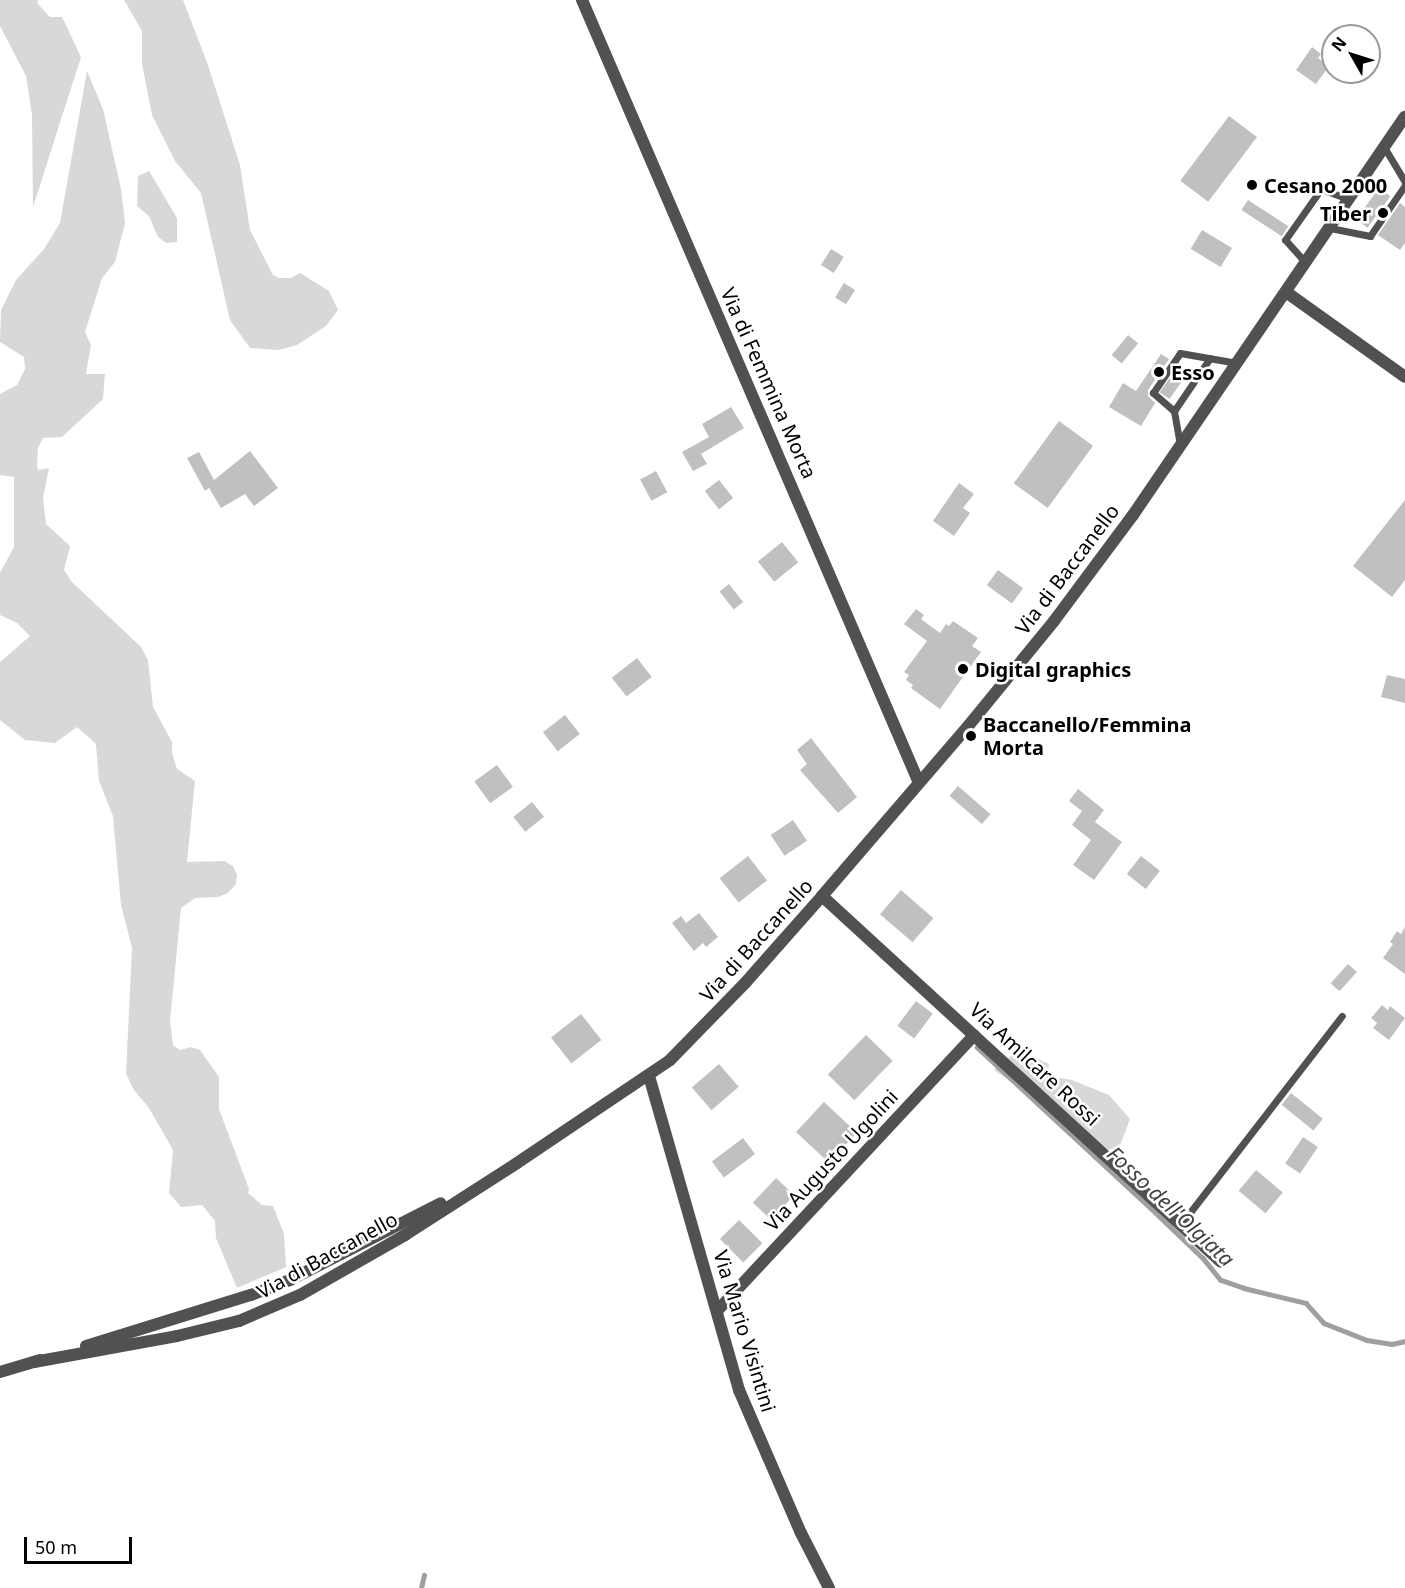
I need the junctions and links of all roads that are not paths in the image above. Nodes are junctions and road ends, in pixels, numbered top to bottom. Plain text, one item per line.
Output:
1 (582, 0) edge
2 (1405, 117) edge
3 (1384, 147) junction
4 (1405, 183) edge
5 (1349, 199) junction
6 (1330, 228) junction
7 (1306, 263) junction
8 (1286, 292) junction
9 (1210, 358) junction
10 (1237, 363) junction
11 (1405, 377) edge
12 (1174, 411) junction
13 (1180, 446) junction
14 (919, 783) junction
15 (822, 896) junction
16 (1342, 1016) dead end
17 (974, 1035) junction
18 (649, 1076) junction
19 (517, 1164) junction
20 (1181, 1224) junction
21 (1221, 1262) dead end
22 (717, 1311) junction
23 (34, 1362) junction
24 (0, 1372) edge
25 (829, 1588) edge

1 - 14 street, Via di Femmina Morta
2 - 3 street, Via di Baccanello
3 - 4 lane
3 - 5 street, Via di Baccanello
4 - 6 lane
5 - 6 street, Via di Baccanello
5 - 7 lane
6 - 7 street, Via di Baccanello
7 - 8 street, Via di Baccanello
8 - 10 street, Via di Baccanello
8 - 11 street
9 - 10 lane
9 - 12 lane
9 - 12 lane
10 - 13 street, Via di Baccanello
12 - 13 lane
13 - 14 street, Via di Baccanello
14 - 15 street, Via di Baccanello
15 - 17 street, Via Amilcare Rossi
15 - 18 street, Via di Baccanello
16 - 20 lane
17 - 20 street, Via Amilcare Rossi
17 - 22 street, Via Augusto Ugolini
18 - 19 street, Via di Baccanello
18 - 22 street, Via Mario Visintini
19 - 23 street, Via di Baccanello
19 - 23 street, Via di Baccanello
20 - 21 street, Via Amilcare Rossi
22 - 25 street, Via Mario Visintini
23 - 24 street, Via di Baccanello

